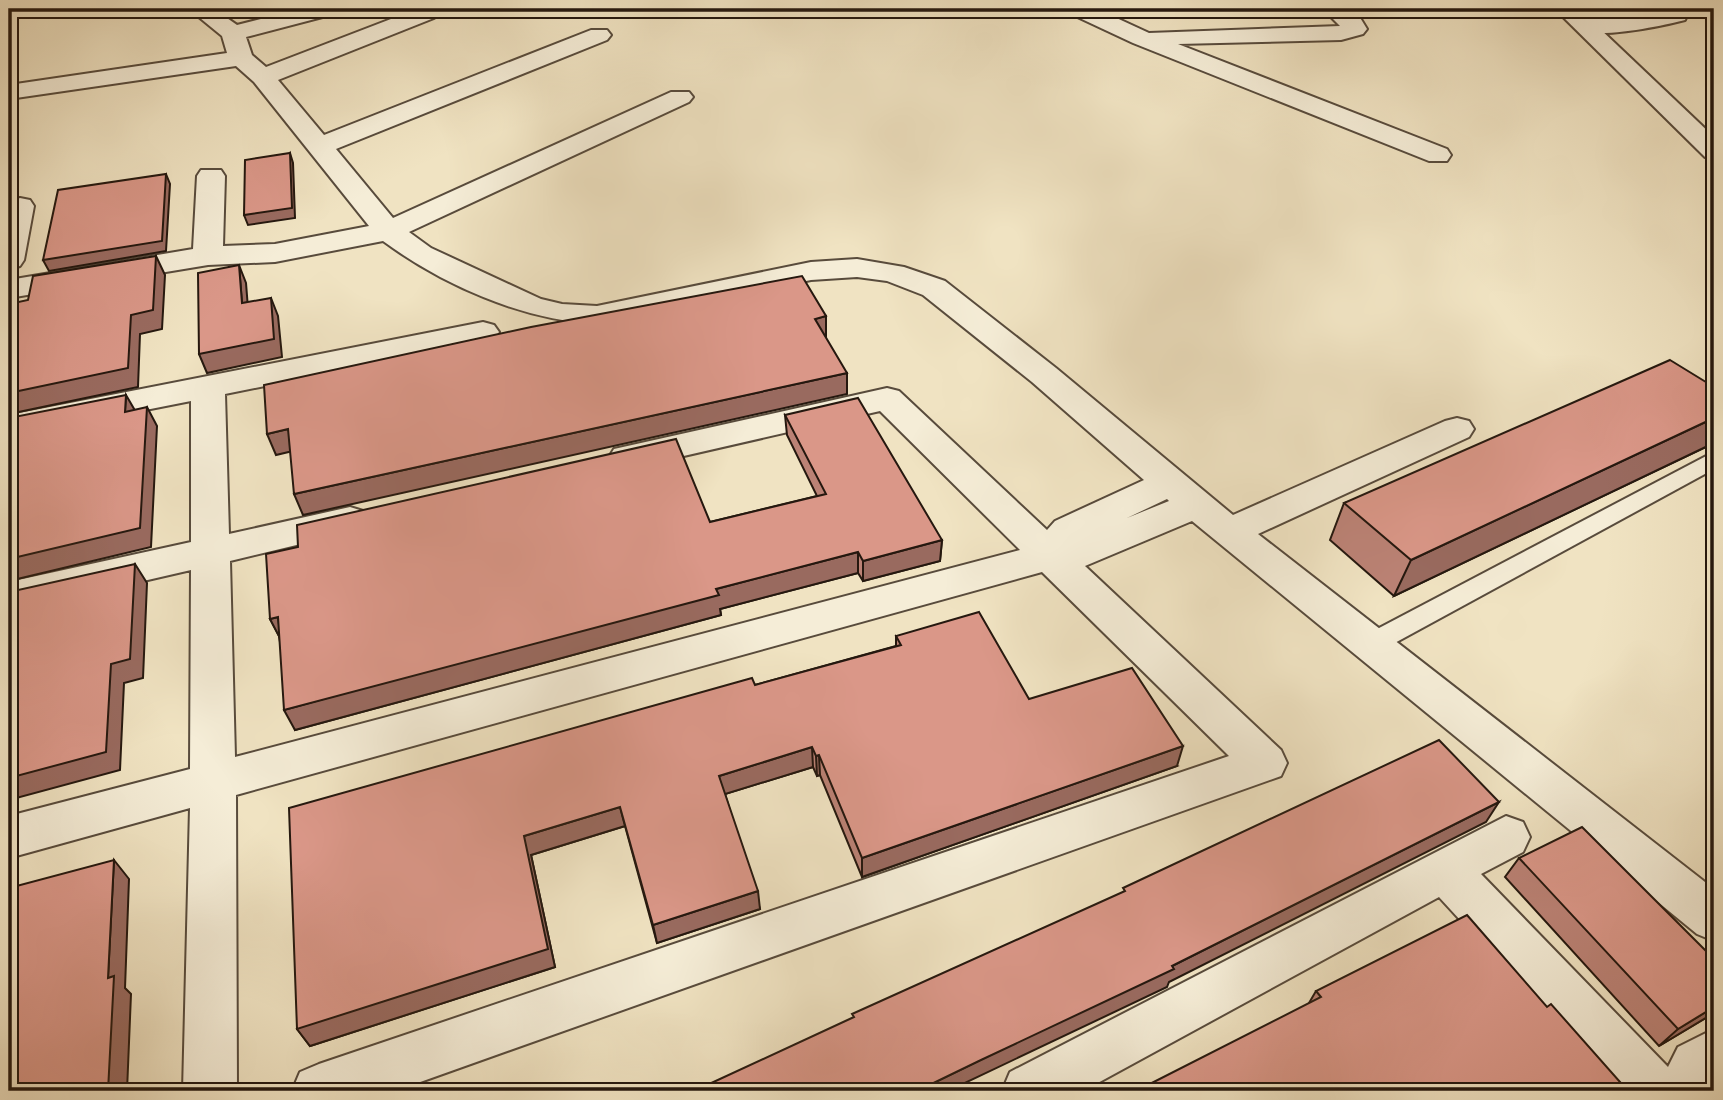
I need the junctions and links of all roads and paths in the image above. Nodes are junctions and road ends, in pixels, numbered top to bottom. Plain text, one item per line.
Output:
1 (201, 9) edge
2 (326, 9) edge
3 (1079, 9) edge
4 (1335, 9) edge
5 (1566, 9) edge
6 (1679, 9) edge
7 (426, 13) dead end
8 (1585, 26) junction
9 (233, 33) junction
10 (599, 35) dead end
11 (1141, 38) junction
12 (241, 58) junction
13 (263, 76) junction
14 (9, 93) edge
15 (680, 97) dead end
16 (318, 147) junction
17 (1714, 151) edge
18 (1438, 155) dead end
19 (211, 176) dead end
20 (20, 206) dead end
21 (381, 223) junction
22 (208, 256) junction
23 (9, 260) edge
24 (9, 289) edge
25 (483, 332) dead end
26 (208, 387) junction
27 (9, 426) edge
28 (1457, 429) dead end
29 (1710, 461) dead end
30 (588, 466) edge
31 (1184, 493) junction
32 (384, 512) edge
33 (1229, 532) junction
34 (208, 551) junction
35 (1049, 556) junction
36 (9, 597) edge
37 (1371, 644) junction
38 (213, 782) junction
39 (9, 837) edge
40 (1506, 837) dead end
41 (1446, 871) junction
42 (1714, 918) edge
43 (1714, 1056) edge
44 (210, 1091) edge
45 (319, 1091) edge
46 (1029, 1091) edge
47 (1654, 1091) edge
48 (1685, 1091) edge

1 - 9 street
2 - 9 street
3 - 11 street
4 - 11 street
5 - 8 street
6 - 8 street
7 - 13 street
8 - 17 street
9 - 12 street
10 - 16 street
11 - 18 street
12 - 13 street
12 - 14 street
13 - 16 street
15 - 21 street
16 - 21 street
19 - 22 street
20 - 23 street
21 - 22 street
21 - 31 street
22 - 24 street
25 - 26 street
26 - 27 street
26 - 34 street
28 - 33 street
29 - 37 lane
30 - 35 street
31 - 33 street
31 - 35 street
32 - 34 street
33 - 37 street
34 - 36 street
34 - 38 street
35 - 38 street
35 - 45 street
37 - 42 street
38 - 39 street
38 - 44 street
40 - 41 street
41 - 46 street
41 - 47 street
43 - 48 street

